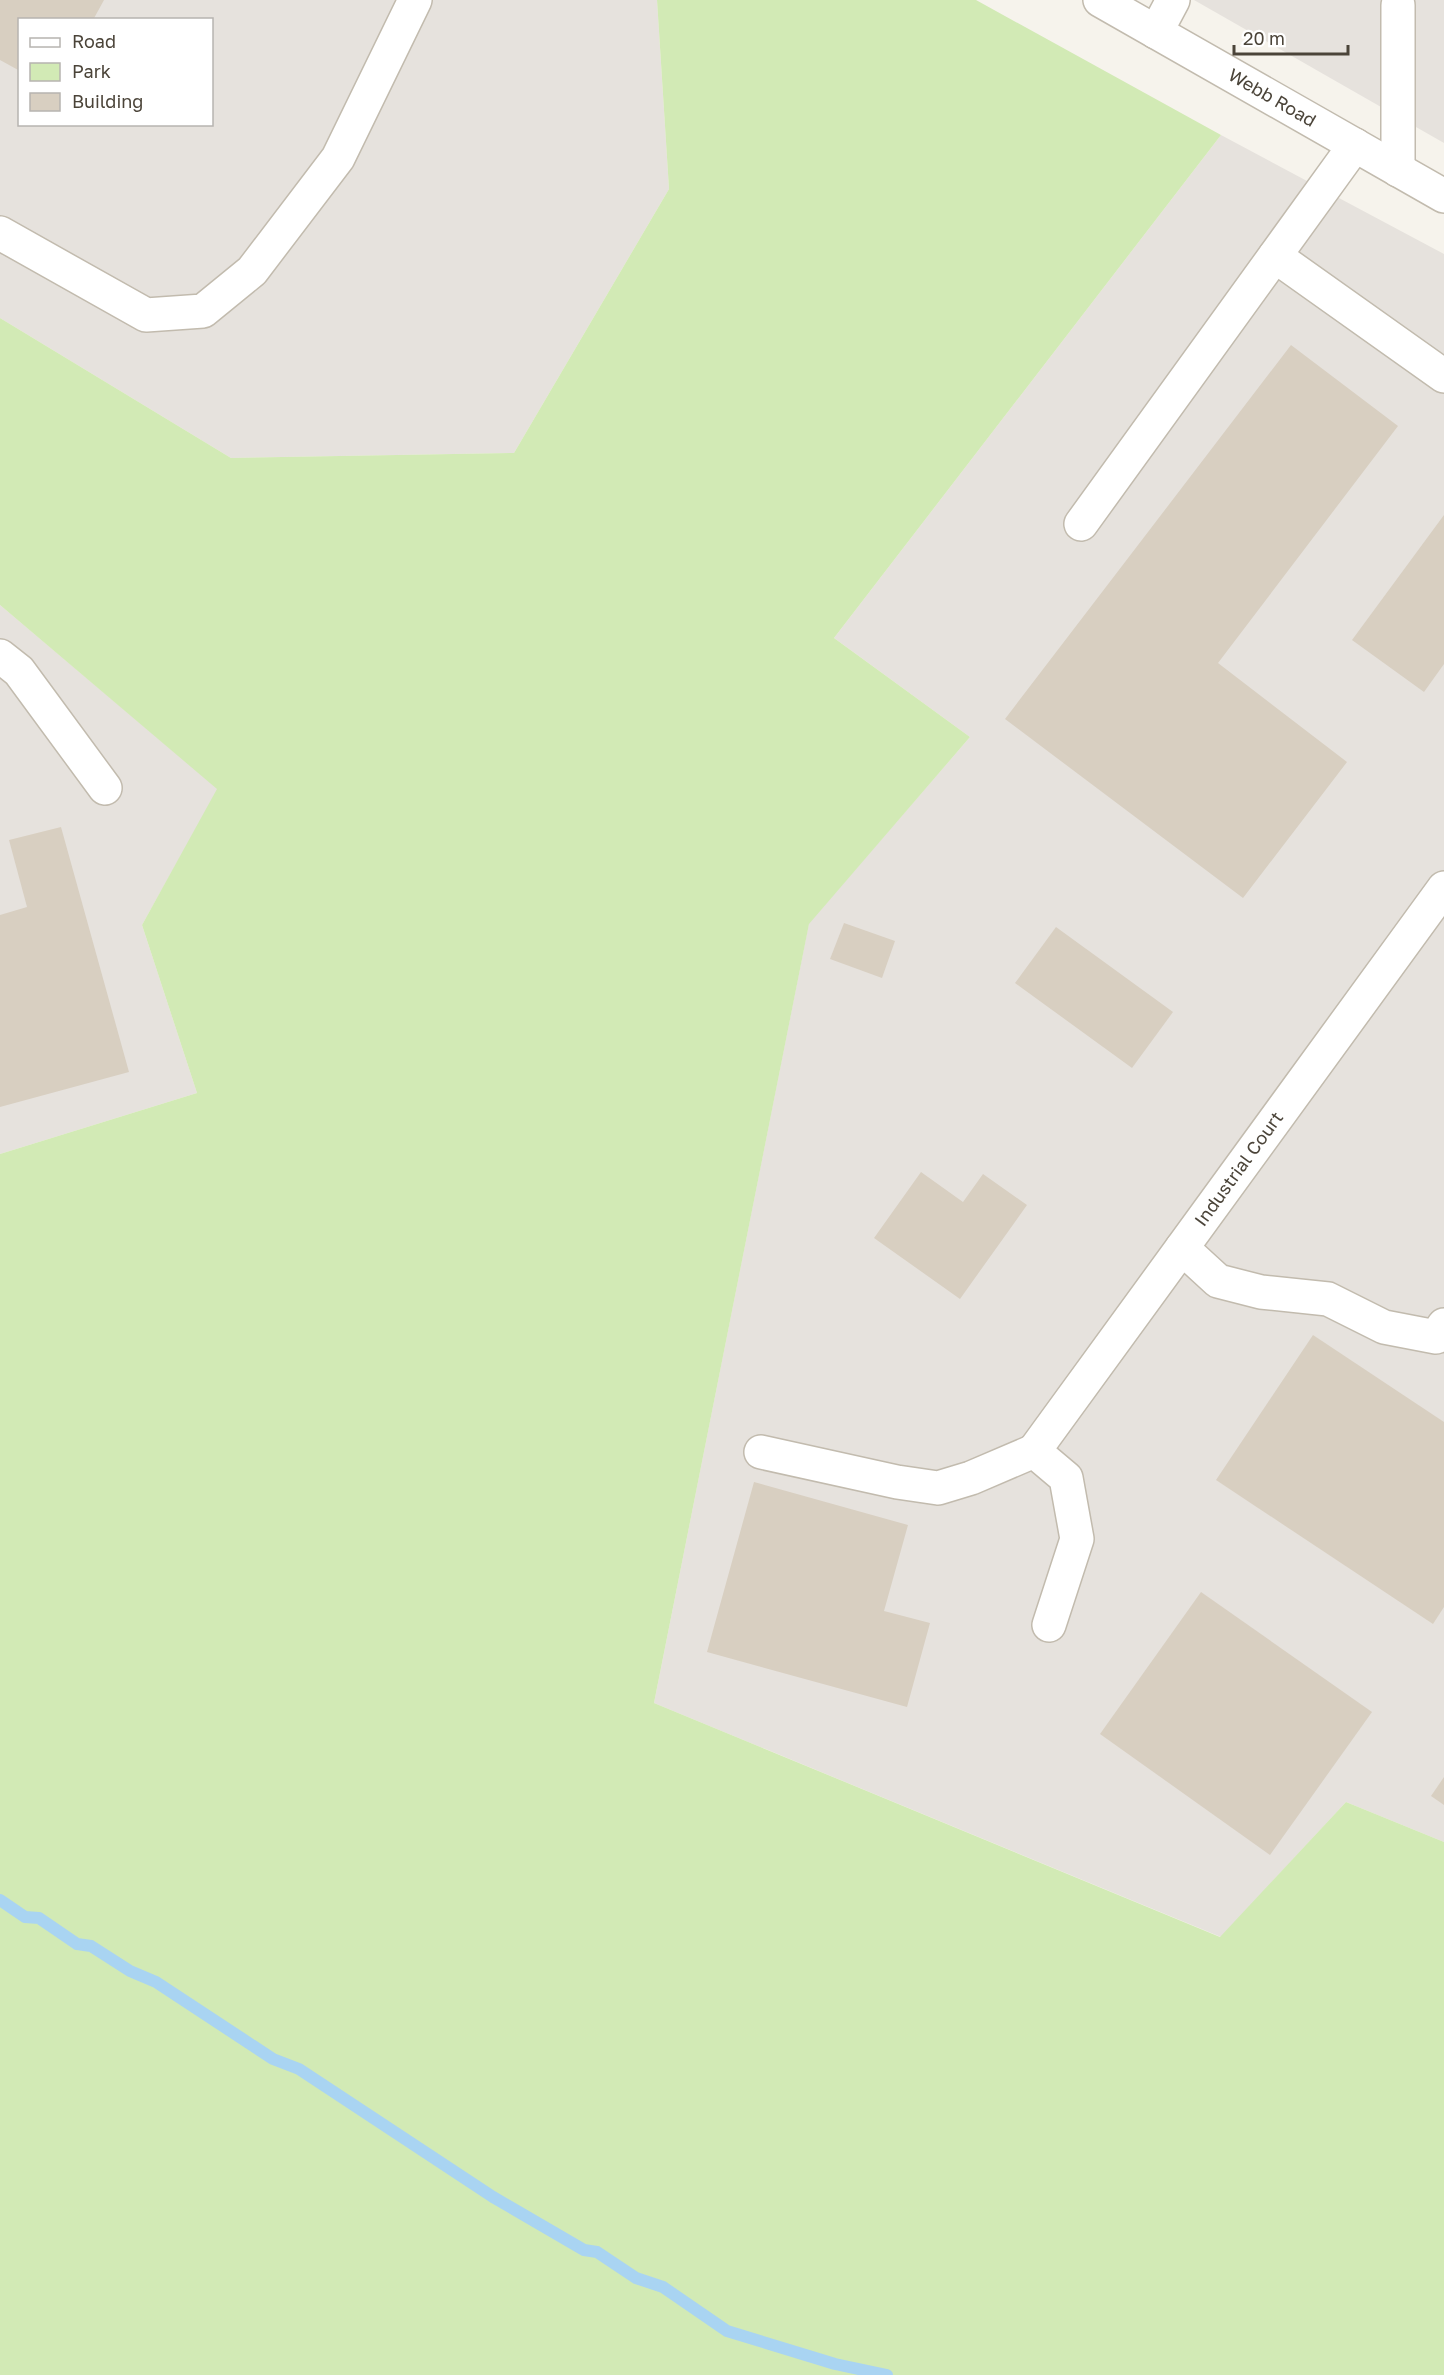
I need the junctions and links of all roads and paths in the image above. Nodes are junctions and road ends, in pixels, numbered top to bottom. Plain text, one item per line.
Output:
1 (415, 0) edge
2 (1100, 0) edge
3 (1173, 0) edge
4 (1398, 5) dead end
5 (1156, 32) junction
6 (1355, 145) junction
7 (1398, 170) junction
8 (1444, 196) edge
9 (0, 233) edge
10 (1275, 256) junction
11 (1444, 376) edge
12 (1081, 525) dead end
13 (0, 656) edge
14 (105, 788) dead end
15 (1444, 888) edge
16 (1182, 1248) junction
17 (1444, 1325) edge
18 (1034, 1451) junction
19 (761, 1452) dead end
20 (1049, 1624) dead end

1 - 9 street
2 - 5 street, Webb Road
3 - 5 street
4 - 7 street
5 - 6 street, Webb Road
6 - 7 street, Webb Road
6 - 10 street
7 - 8 street, Webb Road
10 - 11 street
10 - 12 street
13 - 14 street
15 - 16 street, Industrial Court
16 - 17 street
16 - 18 street, Industrial Court
18 - 19 street
18 - 20 street

